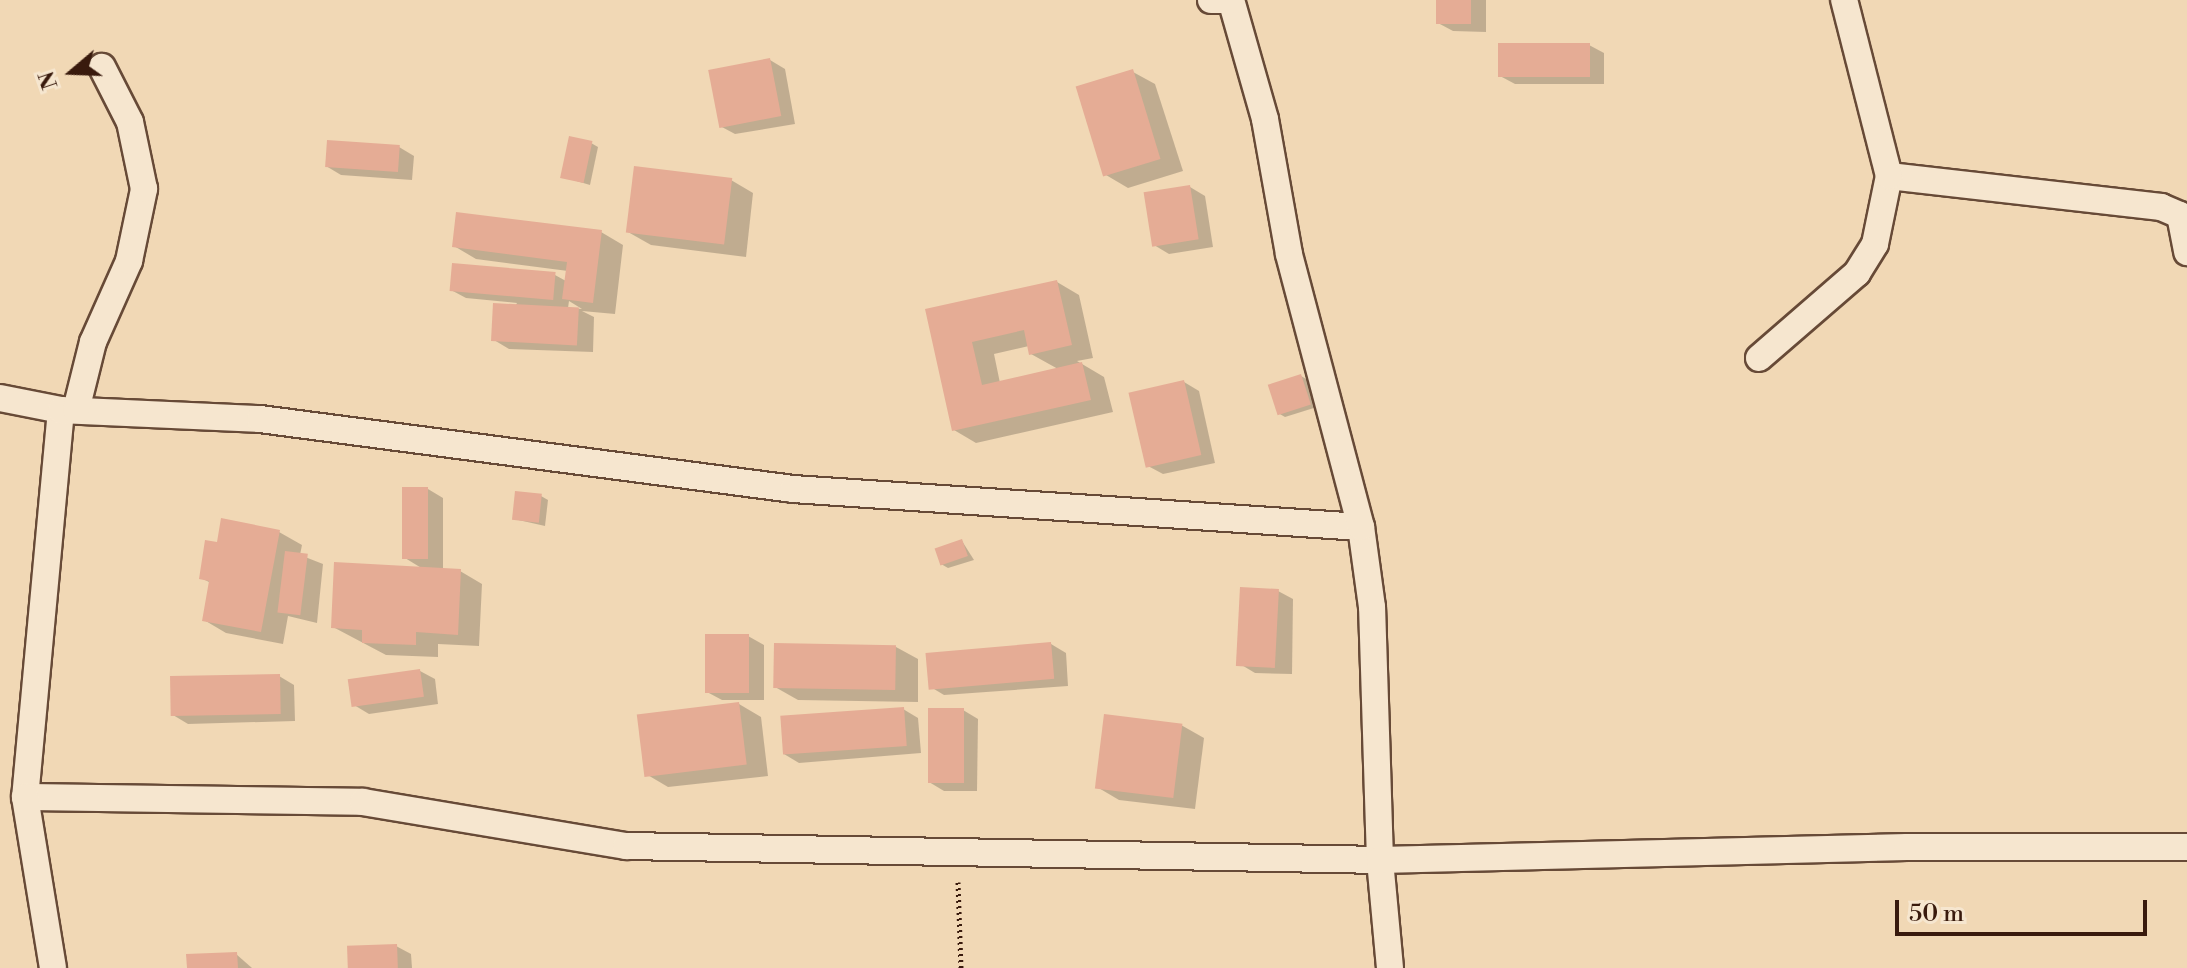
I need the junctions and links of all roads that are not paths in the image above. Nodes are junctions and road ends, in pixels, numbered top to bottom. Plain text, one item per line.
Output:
1 (1211, 0) edge
2 (1231, 0) edge
3 (1844, 0) edge
4 (102, 67) dead end
5 (1889, 176) junction
6 (2187, 252) edge
7 (1759, 358) dead end
8 (0, 398) edge
9 (69, 410) junction
10 (1361, 527) junction
11 (25, 797) junction
12 (2187, 847) edge
13 (1380, 860) junction
14 (53, 968) edge
15 (1390, 968) edge

1 - 2 street
2 - 10 street
3 - 5 street
4 - 9 street
5 - 6 street
5 - 7 street
8 - 9 street
9 - 10 street
9 - 11 street
10 - 13 street
11 - 13 street
11 - 14 street
12 - 13 street
13 - 15 street

